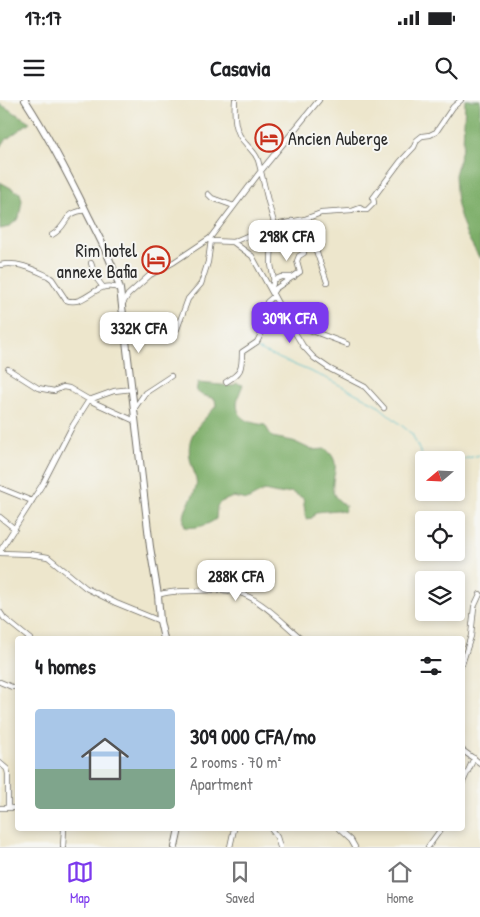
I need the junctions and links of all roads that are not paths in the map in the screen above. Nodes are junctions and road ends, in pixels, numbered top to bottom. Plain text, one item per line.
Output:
1 (25, 100) edge
2 (235, 100) edge
3 (319, 100) edge
4 (461, 100) edge
5 (260, 172) junction
6 (208, 194) dead end
7 (234, 206) junction
8 (86, 210) junction
9 (306, 219) junction
10 (292, 221) junction
11 (277, 225) junction
12 (52, 235) dead end
13 (211, 240) junction
14 (234, 242) junction
15 (91, 263) dead end
16 (0, 265) edge
17 (294, 277) junction
18 (274, 280) junction
19 (327, 282) dead end
20 (103, 287) junction
21 (120, 289) junction
22 (272, 292) junction
23 (123, 303) junction
24 (270, 316) junction
25 (286, 318) junction
26 (291, 323) junction
27 (126, 336) junction
28 (347, 344) dead end
29 (8, 369) dead end
30 (171, 376) dead end
31 (226, 382) dead end
32 (132, 389) junction
33 (89, 400) junction
34 (384, 408) dead end
35 (134, 410) junction
36 (135, 421) junction
37 (0, 488) edge
38 (32, 500) junction
39 (0, 517) edge
40 (15, 529) junction
41 (0, 552) edge
42 (480, 594) edge
43 (158, 595) junction
44 (0, 614) edge
45 (160, 621) junction
46 (26, 636) edge
47 (163, 636) edge
48 (298, 636) edge
49 (465, 655) edge
50 (0, 682) edge
51 (15, 687) edge
52 (465, 752) edge
53 (474, 758) junction
54 (480, 763) edge
55 (0, 764) edge
56 (465, 778) edge
57 (8, 807) junction
58 (0, 808) edge
59 (15, 808) edge
60 (64, 831) edge
61 (179, 831) edge
62 (234, 831) edge
63 (272, 831) edge
64 (341, 831) edge
65 (440, 831) edge
66 (63, 847) edge
67 (175, 847) edge
68 (230, 847) edge
69 (280, 847) edge
70 (355, 847) edge
71 (428, 847) edge

1 - 8 main road
2 - 5 street
3 - 5 street
4 - 9 street
5 - 7 street
5 - 11 street
6 - 7 street
7 - 13 street
8 - 12 street
8 - 21 main road
9 - 10 street
9 - 19 street
10 - 11 street
10 - 17 street
11 - 14 street
11 - 18 street
13 - 14 street
13 - 23 street
13 - 27 street
14 - 22 street
15 - 20 street
16 - 20 street
17 - 18 street
17 - 22 street
18 - 22 street
20 - 21 street
21 - 23 main road
22 - 24 street
22 - 25 street
23 - 27 main road
24 - 25 street
24 - 31 street
25 - 26 street
26 - 28 street
26 - 34 street
27 - 32 main road
29 - 33 street
30 - 35 street
32 - 33 street
32 - 35 main road
33 - 36 street
33 - 38 street
35 - 36 main road
36 - 43 main road
37 - 38 street
38 - 40 street
39 - 40 street
40 - 41 street
41 - 45 street
42 - 49 street
43 - 45 main road
43 - 48 street
44 - 46 street
45 - 47 main road
50 - 51 street
52 - 53 street
53 - 54 street
53 - 56 street
55 - 57 street
57 - 58 street
57 - 59 street
60 - 66 street
61 - 67 main road
62 - 68 street
63 - 69 street
64 - 70 street
65 - 71 street

